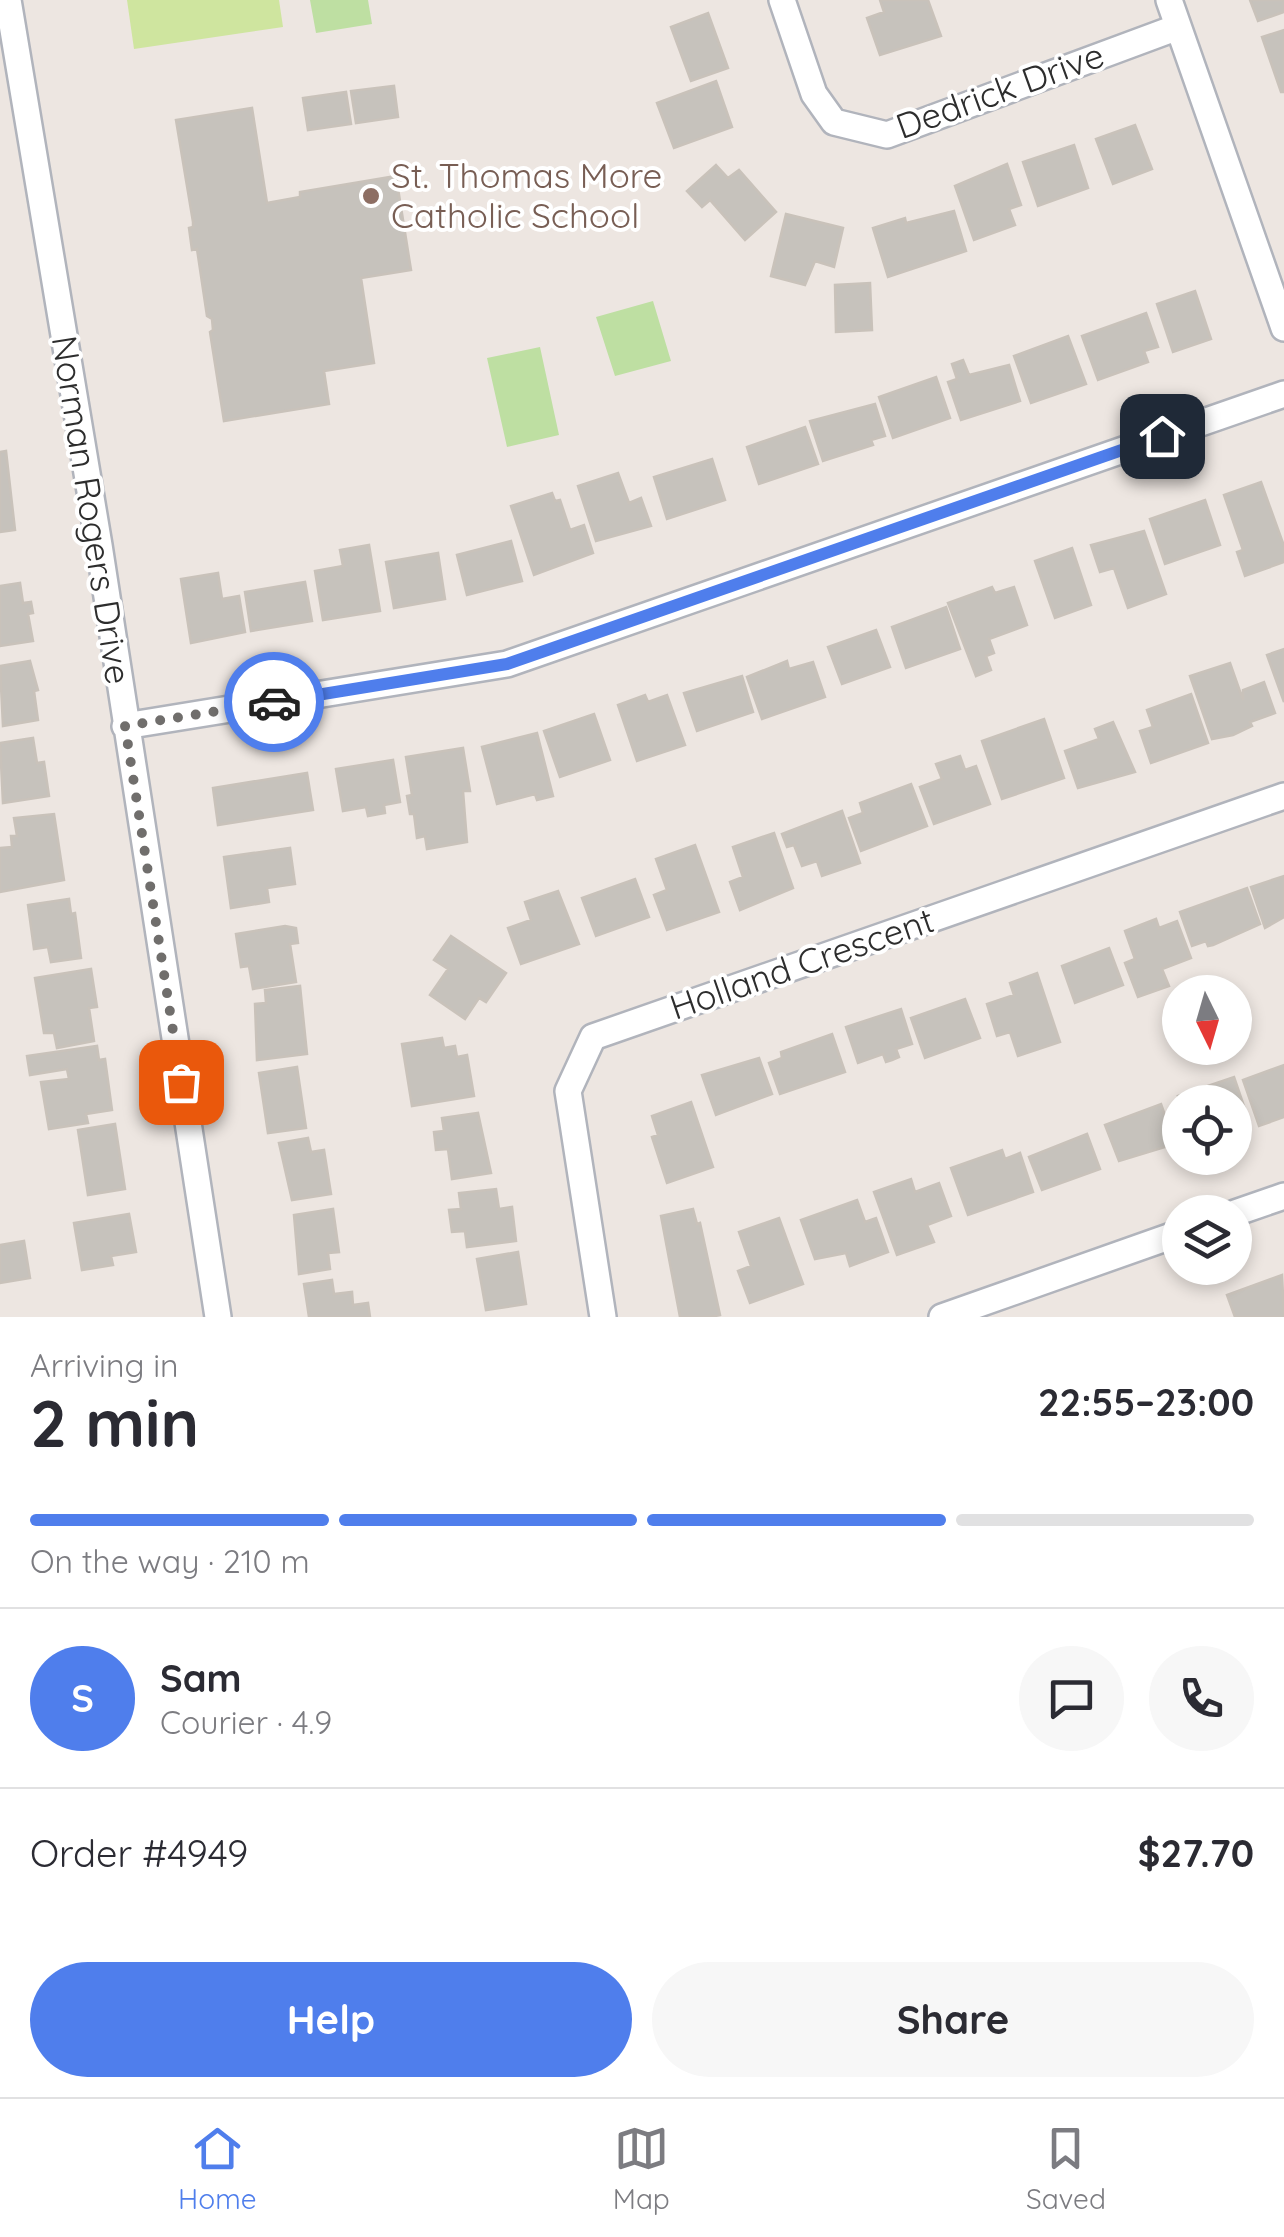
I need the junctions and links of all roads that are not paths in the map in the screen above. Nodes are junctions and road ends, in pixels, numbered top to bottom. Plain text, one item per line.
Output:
1 (8, 0) edge
2 (782, 0) edge
3 (1168, 0) edge
4 (1178, 27) junction
5 (1284, 328) edge
6 (1284, 394) edge
7 (125, 726) junction
8 (1284, 796) edge
9 (1284, 1196) edge
10 (1252, 1207) edge
11 (1162, 1238) edge
12 (218, 1317) edge
13 (602, 1317) edge
14 (942, 1317) edge

1 - 7 street, Norman Rogers Drive
2 - 4 street, Dedrick Drive
3 - 4 street
4 - 5 street
6 - 7 street
7 - 12 street, Norman Rogers Drive
8 - 13 street, Holland Crescent
9 - 10 street
11 - 14 street

